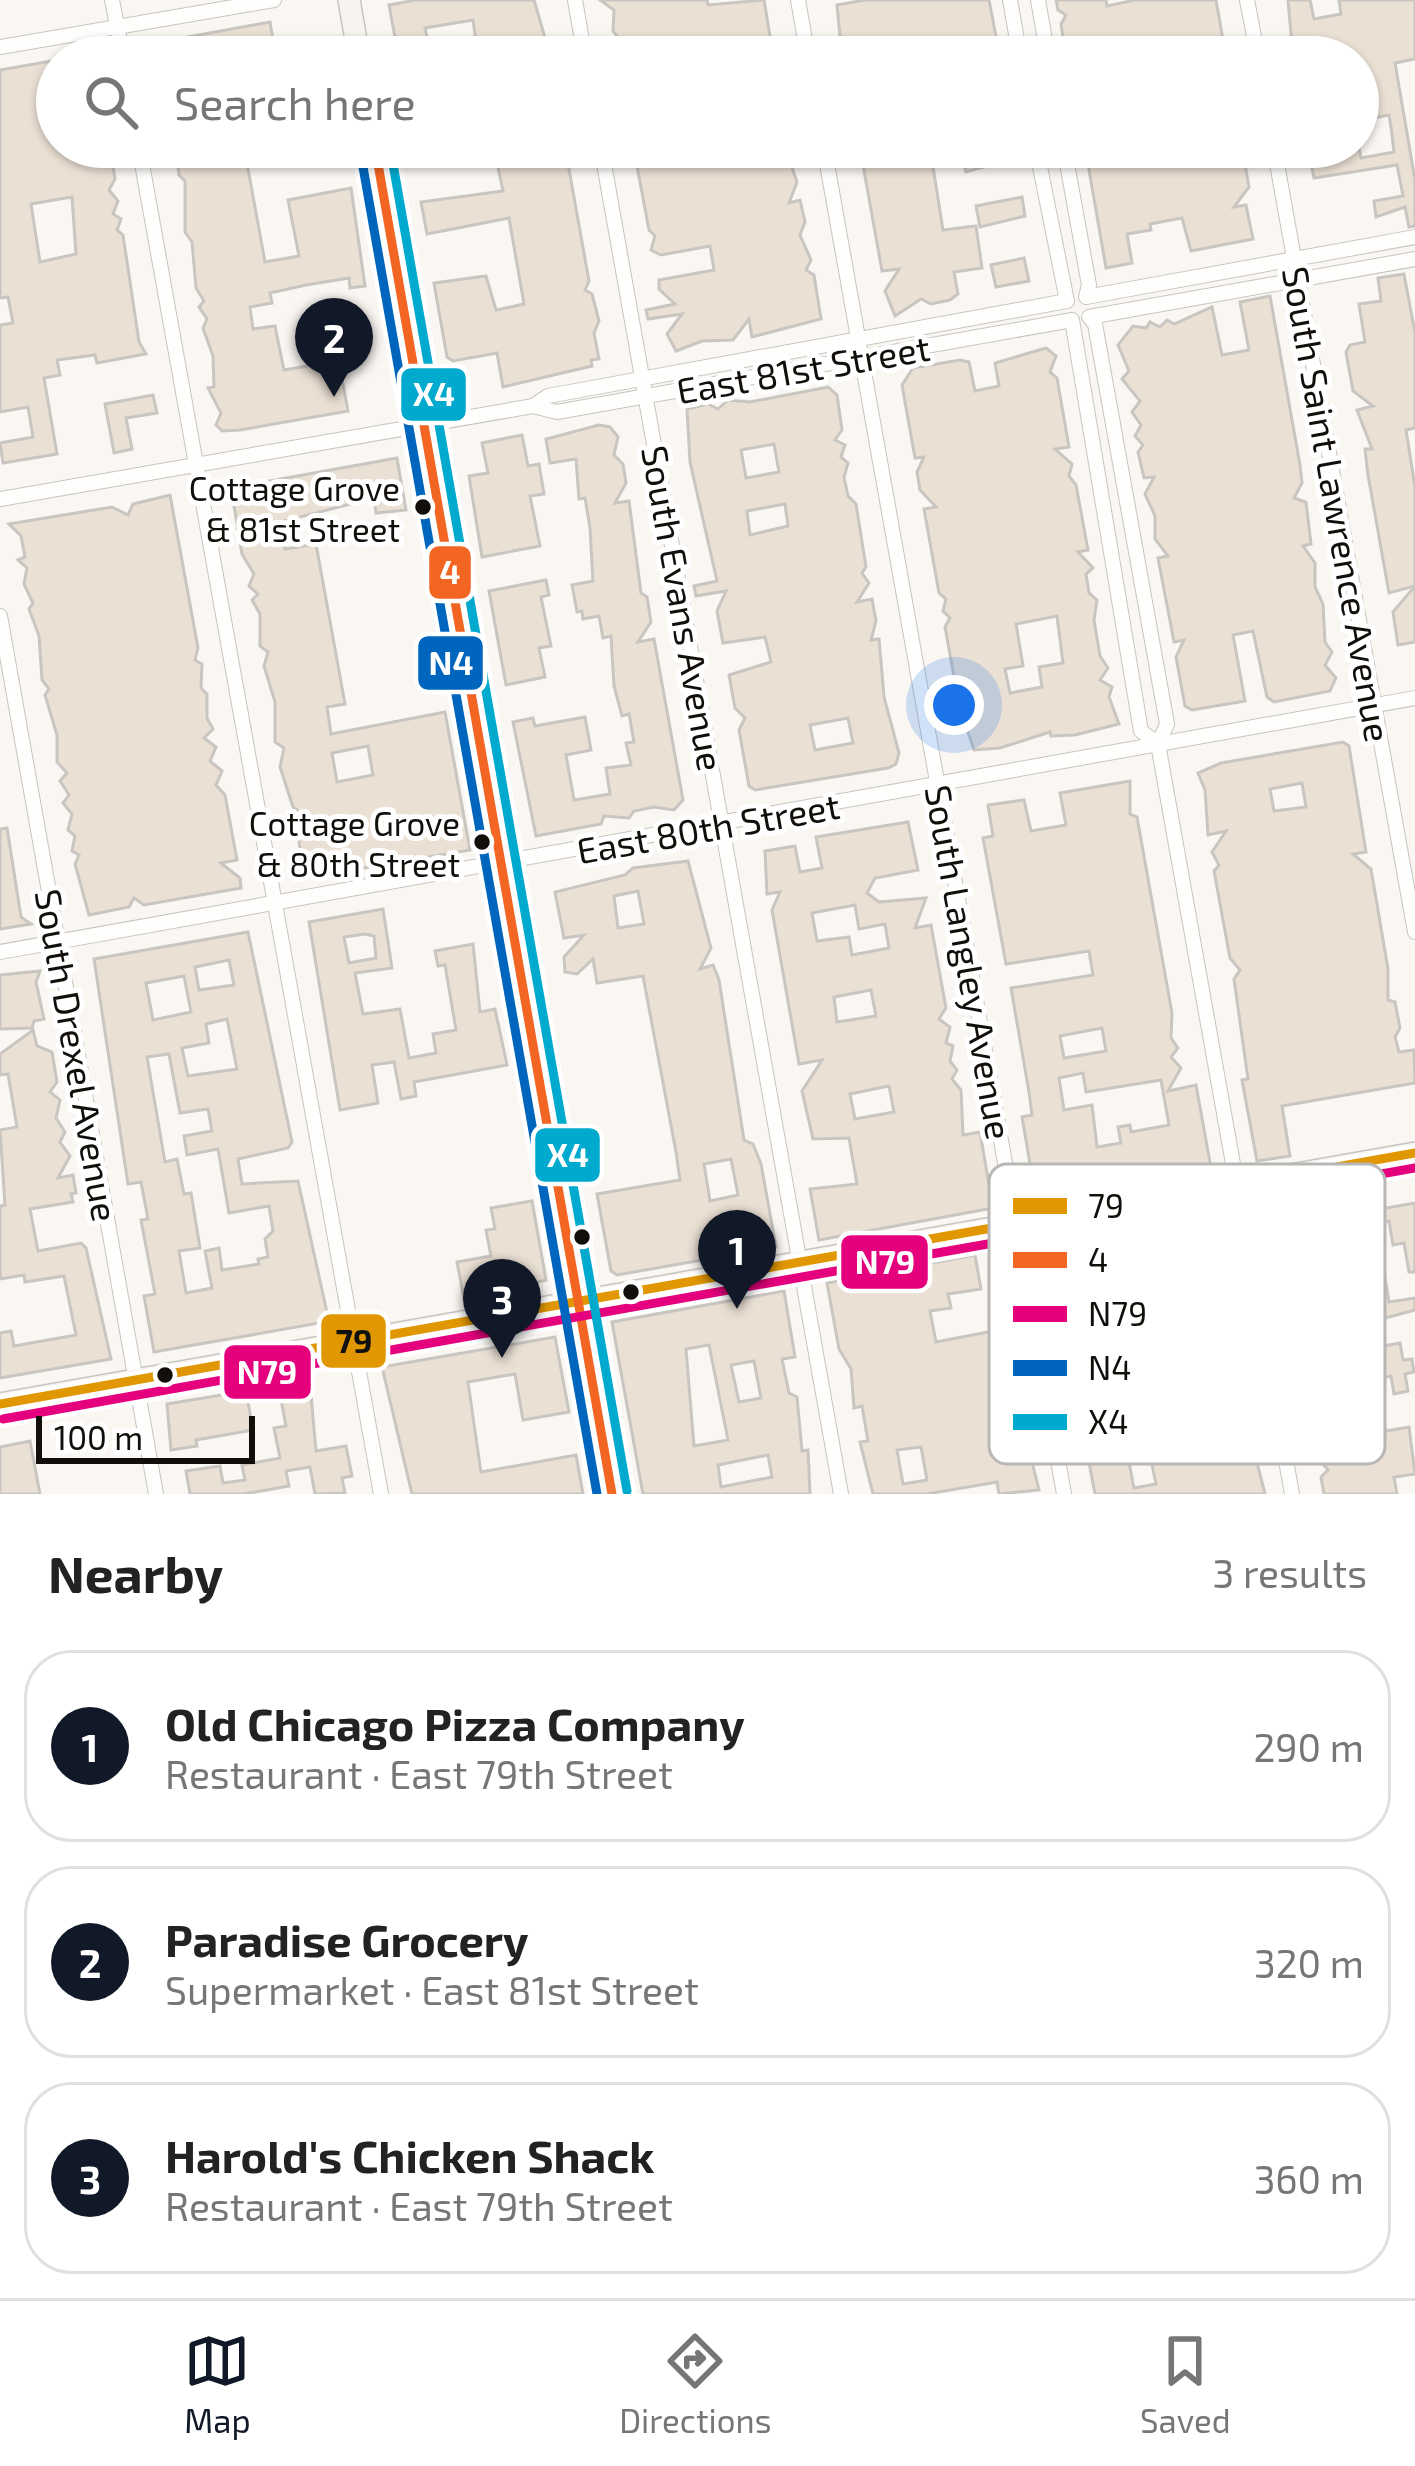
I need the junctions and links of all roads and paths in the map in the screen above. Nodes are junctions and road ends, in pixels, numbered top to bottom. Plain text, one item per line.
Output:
1 (112, 0) edge
2 (274, 0) edge
3 (350, 0) edge
4 (575, 0) edge
5 (798, 0) edge
6 (1010, 0) edge
7 (1038, 0) edge
8 (1247, 0) edge
9 (117, 27) junction
10 (64, 36) edge
11 (119, 36) edge
12 (356, 36) edge
13 (581, 36) edge
14 (804, 36) edge
15 (1016, 36) edge
16 (1044, 36) edge
17 (1254, 36) edge
18 (36, 41) edge
19 (0, 47) edge
20 (143, 168) edge
21 (379, 168) edge
22 (606, 168) edge
23 (828, 168) edge
24 (1040, 168) edge
25 (1068, 168) edge
26 (1278, 168) edge
27 (1415, 237) edge
28 (1294, 259) junction
29 (1415, 259) edge
30 (1298, 280) junction
31 (1086, 297) junction
32 (1067, 301) junction
33 (1089, 317) junction
34 (1072, 320) junction
35 (858, 338) junction
36 (862, 358) junction
37 (643, 379) junction
38 (646, 396) junction
39 (533, 406) junction
40 (424, 425) junction
41 (196, 465) junction
42 (0, 499) edge
43 (1134, 542) junction
44 (1109, 547) junction
45 (0, 616) edge
46 (1415, 698) edge
47 (1374, 705) junction
48 (1158, 744) junction
49 (938, 784) junction
50 (722, 824) junction
51 (504, 864) junction
52 (274, 904) junction
53 (1415, 932) edge
54 (58, 941) junction
55 (0, 952) edge
56 (1415, 1153) edge
57 (1005, 1164) edge
58 (1233, 1164) edge
59 (1354, 1164) edge
60 (989, 1231) edge
61 (800, 1265) junction
62 (578, 1305) junction
63 (354, 1343) junction
64 (136, 1380) junction
65 (0, 1404) edge
66 (1059, 1464) edge
67 (1287, 1464) edge
68 (156, 1494) edge
69 (381, 1494) edge
70 (612, 1494) edge
71 (841, 1494) edge
72 (1064, 1494) edge
73 (1292, 1494) edge

1 - 9 street
2 - 9 street
3 - 12 main road
4 - 13 street
5 - 14 street
6 - 15 street
7 - 16 street
8 - 17 street
9 - 10 street
9 - 11 street
18 - 19 street
20 - 41 street
21 - 40 main road
22 - 37 street, South Evans Avenue
23 - 35 street, South Langley Avenue
24 - 32 street
25 - 31 street
26 - 28 street, South Saint Lawrence Avenue
27 - 28 street
28 - 30 street, South Saint Lawrence Avenue
28 - 31 street
29 - 30 street
30 - 33 street
30 - 47 street, South Saint Lawrence Avenue
31 - 32 street
31 - 33 street
32 - 34 street
32 - 35 street, East 81st Street
33 - 34 street
33 - 43 street
34 - 36 street, East 81st Street
34 - 44 street
35 - 36 street, South Langley Avenue
35 - 37 street, East 81st Street
36 - 38 street, East 81st Street
36 - 49 street, South Langley Avenue
37 - 38 street, South Evans Avenue
37 - 39 street, East 81st Street
38 - 39 street, East 81st Street
38 - 50 street, South Evans Avenue
39 - 40 street, East 81st Street
40 - 41 street, East 81st Street
40 - 51 main road
41 - 42 street, East 81st Street
41 - 52 street
43 - 44 street
43 - 48 street
44 - 48 street
45 - 54 street, South Drexel Avenue
46 - 47 street, East 80th Street
47 - 48 street, East 80th Street
47 - 53 street, South Saint Lawrence Avenue
48 - 49 street, East 80th Street
48 - 58 street
49 - 50 street, East 80th Street
49 - 57 street, South Langley Avenue
50 - 51 street, East 80th Street
50 - 61 street, South Evans Avenue
51 - 52 street, East 80th Street
51 - 62 main road
52 - 54 street, East 80th Street
52 - 63 street
54 - 55 street, East 80th Street
54 - 64 street, South Drexel Avenue
56 - 59 main road
60 - 61 main road
61 - 62 main road
61 - 71 street, South Evans Avenue
62 - 63 main road
62 - 70 main road
63 - 64 main road
63 - 69 street
64 - 65 main road
64 - 68 street, South Drexel Avenue
66 - 72 street, South Langley Avenue
67 - 73 street

